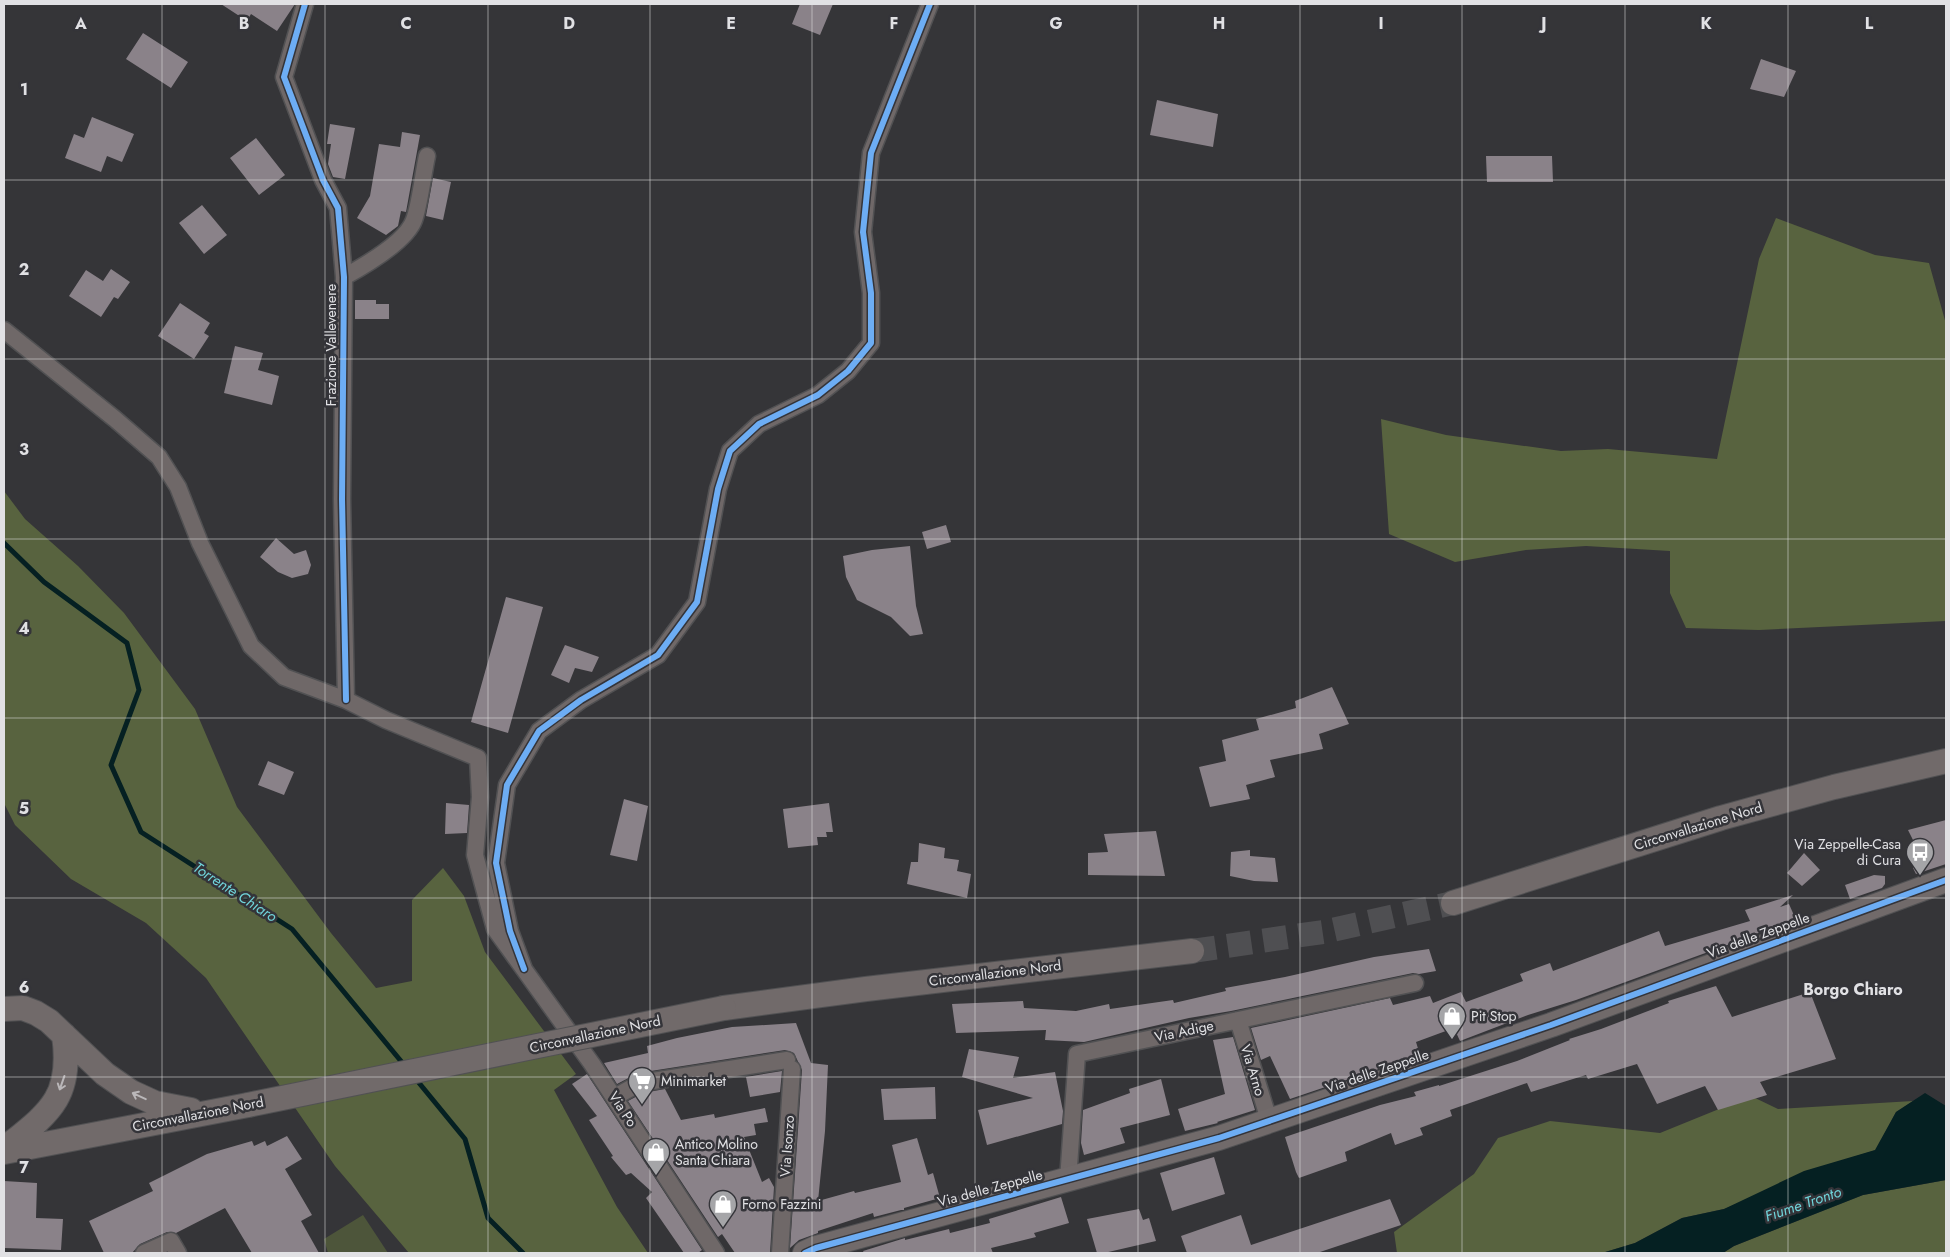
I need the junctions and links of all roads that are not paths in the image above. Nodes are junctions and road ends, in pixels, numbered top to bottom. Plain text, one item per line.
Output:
1 (305, 4) edge
2 (930, 4) edge
3 (427, 156) dead end
4 (344, 277) junction
5 (4, 330) edge
6 (346, 700) junction
7 (1946, 761) edge
8 (1946, 880) edge
9 (1453, 903) tunnel mouth
10 (1192, 951) tunnel mouth
11 (524, 969) junction
12 (1415, 983) dead end
13 (4, 1008) edge
14 (1238, 1020) junction
15 (64, 1035) junction
16 (615, 1097) junction
17 (203, 1112) junction
18 (1269, 1120) junction
19 (4, 1150) edge
20 (1068, 1180) junction
21 (144, 1253) edge
22 (178, 1253) edge
23 (716, 1253) edge
24 (780, 1253) edge
25 (805, 1253) edge

1 - 4 street, Frazione Vallevenere
2 - 11 street
3 - 4 street
4 - 6 street, Frazione Vallevenere
5 - 6 street
6 - 11 street
7 - 9 main road, Circonvallazione Nord
8 - 18 main road, Via delle Zeppelle
10 - 17 main road, Circonvallazione Nord, bridge
11 - 16 street, Via Po
12 - 14 street, Via Adige
13 - 15 main road
14 - 18 street, Via Arno
14 - 20 street, Via Adige
17 -> 15 main road
15 -> 19 main road
16 - 23 street, Via Po
16 - 24 street, Via Isonzo
17 - 19 main road, Circonvallazione Nord
18 - 20 main road, Via delle Zeppelle
20 - 25 main road, Via delle Zeppelle
21 - 22 street

